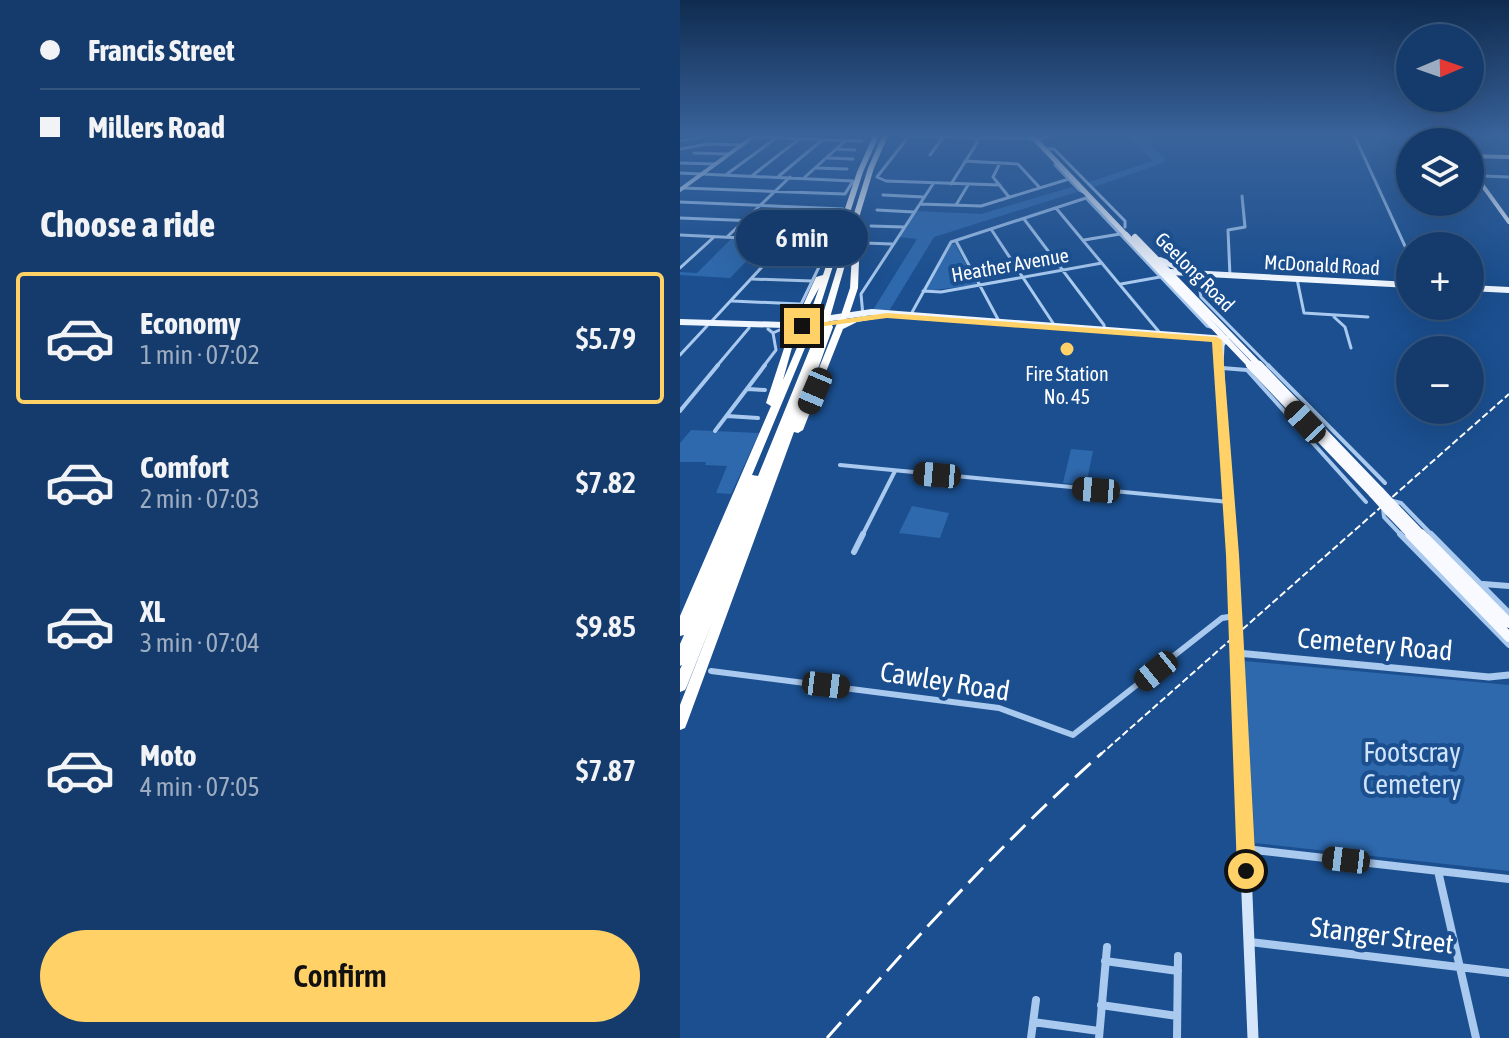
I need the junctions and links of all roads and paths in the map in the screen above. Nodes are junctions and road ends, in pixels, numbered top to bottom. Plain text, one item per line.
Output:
1 (783, 184) edge
2 (850, 184) edge
3 (858, 184) edge
4 (861, 184) edge
5 (871, 184) edge
6 (933, 184) edge
7 (964, 184) edge
8 (1037, 184) edge
9 (1051, 184) edge
10 (1074, 184) edge
11 (1076, 184) edge
12 (1081, 184) edge
13 (1377, 184) edge
14 (968, 185) junction
15 (1000, 185) joint
16 (1484, 187) edge
17 (1040, 188) junction
18 (681, 189) edge
19 (776, 191) junction
20 (883, 195) dead end
21 (1086, 196) junction
22 (1242, 196) dead end
23 (924, 197) junction
24 (1009, 197) junction
25 (680, 202) edge
26 (920, 204) junction
27 (761, 205) junction
28 (956, 205) junction
29 (846, 207) junction
30 (1055, 208) junction
31 (877, 210) dead end
32 (914, 212) junction
33 (680, 218) edge
34 (1024, 218) junction
35 (745, 220) junction
36 (1509, 222) edge
37 (871, 226) dead end
38 (904, 227) junction
39 (990, 229) junction
40 (1124, 231) junction
41 (1399, 232) edge
42 (857, 233) junction
43 (680, 235) edge
44 (715, 236) junction
45 (728, 237) junction
46 (787, 240) junction
47 (955, 240) junction
48 (1083, 240) junction
49 (865, 243) dead end
50 (893, 244) junction
51 (1135, 244) junction
52 (770, 258) junction
53 (1160, 260) junction
54 (822, 261) junction
55 (1102, 263) junction
56 (680, 268) edge
57 (1063, 270) junction
58 (1188, 272) junction
59 (1173, 273) junction
60 (1198, 273) junction
61 (1231, 276) junction
62 (1023, 277) junction
63 (1160, 277) junction
64 (751, 279) junction
65 (1294, 279) junction
66 (812, 281) junction
67 (1168, 281) junction
68 (1120, 284) junction
69 (1396, 284) edge
70 (981, 285) junction
71 (1484, 289) edge
72 (1509, 290) edge
73 (923, 291) junction
74 (731, 301) junction
75 (849, 303) junction
76 (801, 304) junction
77 (1204, 306) junction
78 (823, 315) junction
79 (861, 315) junction
80 (880, 316) joint
81 (910, 316) junction
82 (1334, 316) junction
83 (844, 317) junction
84 (1368, 317) dead end
85 (680, 323) edge
86 (1000, 323) junction
87 (708, 325) junction
88 (789, 326) junction
89 (1052, 326) junction
90 (749, 328) junction
91 (1215, 328) junction
92 (822, 329) junction
93 (1105, 330) junction
94 (770, 331) junction
95 (1160, 333) junction
96 (1201, 337) junction
97 (1223, 339) junction
98 (1351, 348) dead end
99 (1238, 353) junction
100 (1221, 354) junction
101 (680, 355) edge
102 (1243, 367) junction
103 (1221, 370) junction
104 (1278, 384) junction
105 (1291, 387) junction
106 (747, 389) junction
107 (765, 390) dead end
108 (1294, 401) junction
109 (1309, 406) junction
110 (680, 411) edge
111 (726, 416) junction
112 (758, 418) dead end
113 (715, 431) dead end
114 (759, 446) junction
115 (840, 465) dead end
116 (895, 471) junction
117 (1376, 493) junction
118 (1229, 502) junction
119 (1393, 510) junction
120 (854, 552) dead end
121 (1482, 585) junction
122 (1509, 586) edge
123 (1235, 616) junction
124 (1508, 617) edge
125 (680, 631) edge
126 (1509, 637) edge
127 (1509, 645) edge
128 (1237, 653) junction
129 (680, 660) edge
130 (711, 671) dead end
131 (1509, 675) edge
132 (680, 686) edge
133 (680, 723) edge
134 (1245, 849) junction
135 (1438, 871) junction
136 (1509, 879) edge
137 (1249, 941) junction
138 (1107, 947) dead end
139 (1178, 956) dead end
140 (1105, 961) junction
141 (1460, 967) junction
142 (1178, 971) junction
143 (1509, 973) edge
144 (1036, 1000) dead end
145 (1101, 1005) junction
146 (1177, 1016) junction
147 (1033, 1022) junction
148 (1070, 1027) junction
149 (1099, 1035) edge
150 (1031, 1038) edge
151 (1070, 1038) edge
152 (1177, 1038) edge
153 (1253, 1038) edge
154 (1476, 1038) edge

1 - 19 street
2 - 19 street
3 - 29 highway
4 - 78 highway
5 - 42 highway
6 - 23 street
7 - 14 street
8 - 17 street
9 - 17 street
10 - 21 street
11 - 21 highway, Geelong Road
12 - 40 highway, Geelong Road
13 - 41 street
14 - 15 street
14 - 28 street
15 - 24 street
16 - 36 main road
17 - 24 street
18 - 19 street
19 - 27 street
20 - 23 street
21 - 30 street
21 - 40 highway, Geelong Road
22 - 61 street
23 - 26 street
24 - 28 street
25 - 27 street
26 - 28 street
26 - 32 street
27 - 29 street
27 - 35 street
29 - 35 street
29 - 78 highway
29 - 88 highway
30 - 34 street
30 - 48 street
31 - 32 street
32 - 38 street
33 - 35 street
34 - 39 street
34 - 57 street
35 - 45 street
37 - 38 street
38 - 50 street
39 - 47 street
39 - 62 street
40 - 48 street
40 - 51 highway, Geelong Road
40 - 53 highway, Geelong Road
40 - 63 street
42 - 75 highway
42 - 78 highway
43 - 44 street
44 - 45 street
44 - 56 street
45 - 46 street
46 - 52 street
46 - 54 street
47 - 70 street
47 - 73 street
48 - 55 street
49 - 50 street
50 - 79 street
51 - 59 highway
51 - 67 highway, Geelong Road
52 - 54 street
52 - 64 street
53 - 58 main road
53 - 59 highway, Geelong Road
54 - 66 street
55 - 57 street, Heather Avenue
55 - 68 street
57 - 62 street, Heather Avenue
57 - 93 street
58 - 59 main road
58 - 60 main road, McDonald Road
59 - 67 highway
59 - 77 highway, Geelong Road
60 - 61 main road, McDonald Road
60 - 105 street, Geelong Road
61 - 65 main road, McDonald Road
62 - 70 street, Heather Avenue
62 - 89 street
63 - 68 street
63 - 91 street
64 - 66 street
64 - 74 street
65 - 69 main road, McDonald Road
65 - 82 street
66 - 76 street
67 - 91 highway, Geelong Road
68 - 95 street
70 - 73 street, Heather Avenue
70 - 86 street
71 - 72 main road
73 - 81 street
74 - 76 street
74 - 87 street
75 - 79 highway
75 - 83 highway
76 - 88 street
77 - 97 highway
77 - 104 highway, Geelong Road
78 - 92 highway, bridge
78 - 92 highway, bridge
79 - 80 highway
79 - 81 main road
79 - 83 main road
79 - 92 highway
80 - 81 main road
81 - 86 main road
82 - 84 street
82 - 98 street
83 - 88 main road
83 - 92 highway
85 - 87 main road
86 - 89 main road
87 - 88 main road
87 - 90 main road
87 - 101 street
88 - 94 main road
88 - 114 highway
89 - 93 main road
90 - 94 main road
90 - 110 street
91 - 96 main road
91 - 97 highway, Geelong Road
92 - 114 highway
92 - 129 highway
92 - 132 highway
92 - 133 highway
93 - 95 main road
93 - 96 main road
94 - 106 street
95 - 96 main road
96 - 97 main road
97 - 99 highway, Geelong Road
97 - 100 main road
97 - 104 highway
99 - 100 main road
99 - 102 highway, Geelong Road
100 - 103 main road
102 - 103 street, Geelong Road
102 - 117 highway, Geelong Road
102 - 117 street, Geelong Road
103 - 118 main road
104 - 108 highway, Geelong Road
105 - 108 street
105 - 109 street, Geelong Road
106 - 107 street
106 - 111 street
108 - 109 street
108 - 117 highway, Geelong Road
109 - 117 street, Geelong Road
111 - 112 street
111 - 113 street
114 - 125 highway
115 - 116 street
116 - 118 street
116 - 120 street
117 - 119 highway, Geelong Road, bridge
118 - 123 main road
119 - 124 highway, Geelong Road
119 - 126 highway, Geelong Road
121 - 122 street
121 - 124 street, Geelong Road
121 - 127 street, Geelong Road
123 - 128 main road
123 - 130 street, Cawley Road
128 - 131 street, Cemetery Road
128 - 134 main road
134 - 135 street
134 - 137 main road
135 - 136 street
135 - 141 street
137 - 141 street, Stanger Street
137 - 153 main road
138 - 140 street
139 - 142 street
140 - 142 street
140 - 145 street
141 - 143 street, Stanger Street
141 - 154 street
142 - 146 street
144 - 147 street
145 - 146 street
145 - 149 street
146 - 152 street
147 - 148 street
147 - 150 street
148 - 149 street
148 - 151 street

